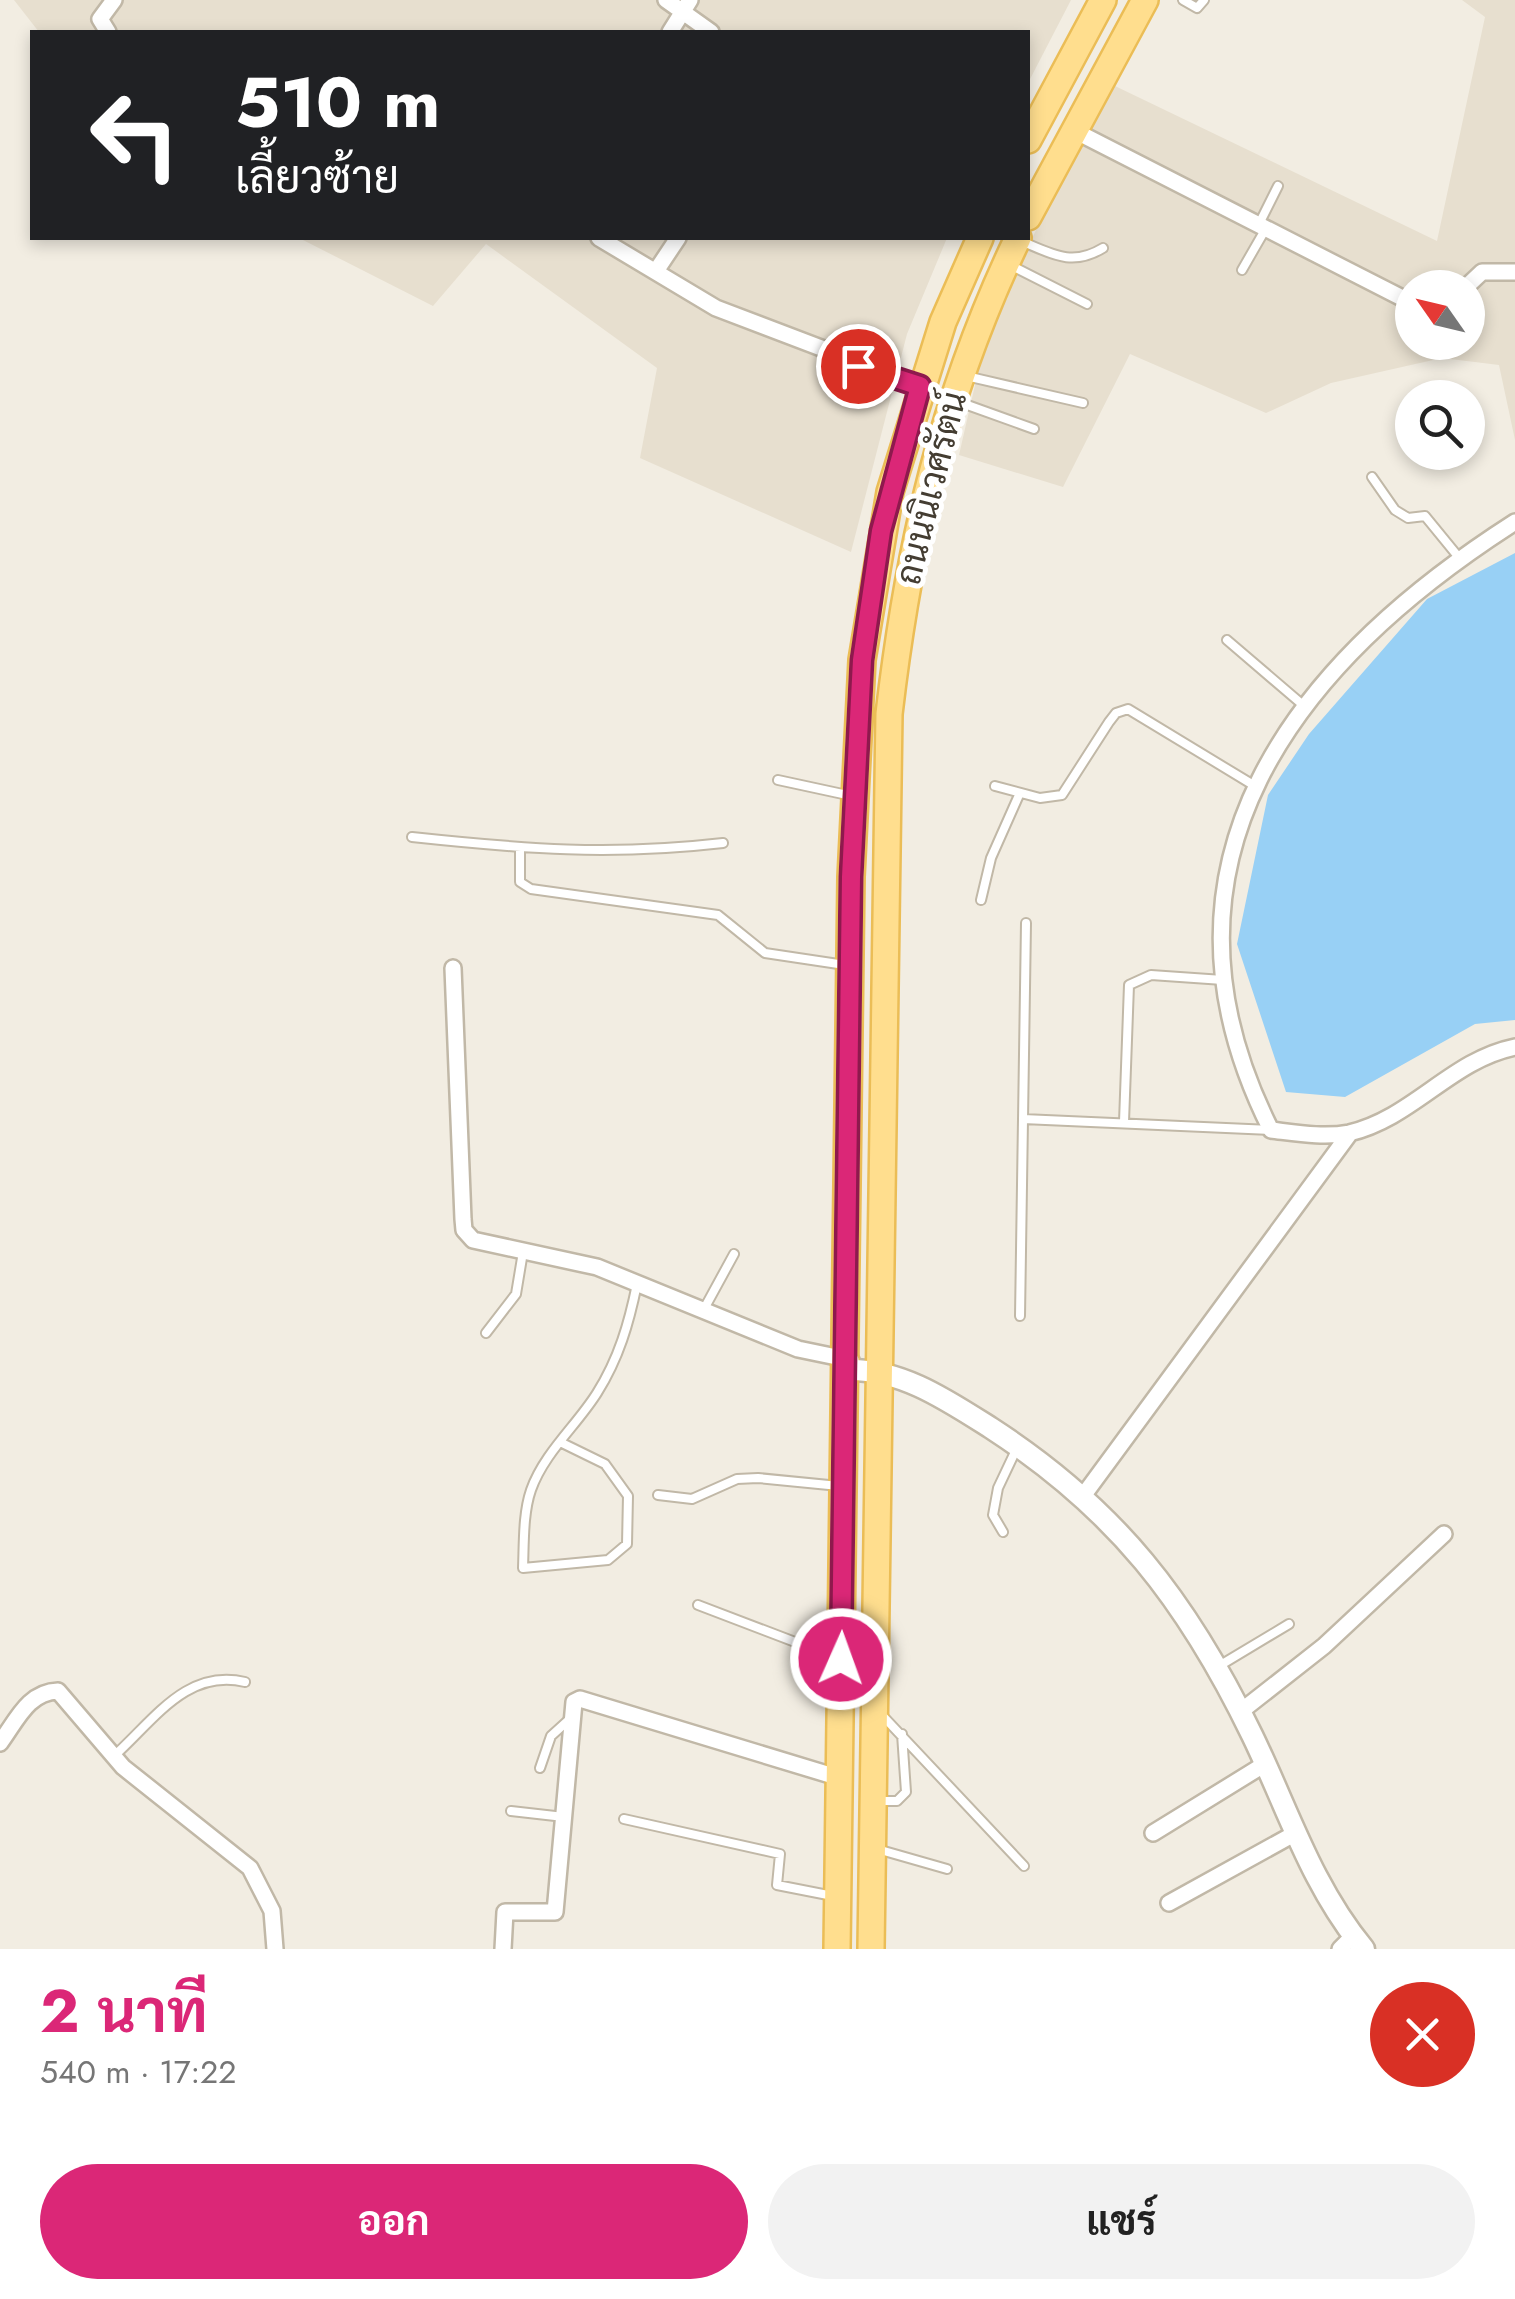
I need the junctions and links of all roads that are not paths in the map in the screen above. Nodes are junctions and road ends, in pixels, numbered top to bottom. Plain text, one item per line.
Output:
1 (114, 0) edge
2 (666, 0) edge
3 (1103, 0) edge
4 (1145, 0) edge
5 (1183, 0) edge
6 (1204, 0) edge
7 (686, 6) edge
8 (107, 30) edge
9 (671, 30) edge
10 (708, 30) edge
11 (1075, 131) junction
12 (1030, 135) edge
13 (1030, 140) edge
14 (1059, 157) junction
15 (1278, 186) dead end
16 (1030, 213) edge
17 (1262, 228) junction
18 (602, 240) edge
19 (677, 240) edge
20 (979, 240) edge
21 (1017, 240) edge
22 (1023, 240) edge
23 (1102, 248) dead end
24 (1006, 263) junction
25 (1242, 270) dead end
26 (656, 271) junction
27 (1485, 272) edge
28 (1515, 272) edge
29 (1395, 294) edge
30 (1087, 304) dead end
31 (920, 386) junction
32 (954, 387) junction
33 (1083, 403) dead end
34 (1034, 430) dead end
35 (1372, 477) dead end
36 (1515, 522) edge
37 (1461, 560) junction
38 (1227, 640) dead end
39 (1303, 705) junction
40 (778, 780) dead end
41 (995, 786) dead end
42 (1255, 786) junction
43 (1019, 795) junction
44 (855, 796) junction
45 (412, 837) dead end
46 (722, 842) dead end
47 (520, 849) junction
48 (981, 900) dead end
49 (1026, 924) dead end
50 (850, 965) junction
51 (452, 968) dead end
52 (1223, 980) junction
53 (1515, 1047) edge
54 (1023, 1120) junction
55 (1124, 1122) junction
56 (1271, 1130) junction
57 (1350, 1132) junction
58 (523, 1252) junction
59 (734, 1254) dead end
60 (637, 1282) junction
61 (704, 1309) junction
62 (1020, 1316) dead end
63 (486, 1333) dead end
64 (845, 1365) junction
65 (879, 1366) junction
66 (560, 1442) junction
67 (1018, 1446) junction
68 (844, 1486) junction
69 (658, 1495) dead end
70 (1082, 1496) junction
71 (1003, 1532) dead end
72 (1444, 1534) dead end
73 (698, 1605) dead end
74 (1289, 1624) dead end
75 (841, 1659) junction
76 (1215, 1668) junction
77 (245, 1682) dead end
78 (874, 1708) junction
79 (1240, 1712) junction
80 (572, 1717) junction
81 (902, 1734) junction
82 (0, 1743) edge
83 (114, 1756) junction
84 (1264, 1764) junction
85 (540, 1768) dead end
86 (840, 1778) junction
87 (873, 1802) junction
88 (511, 1810) dead end
89 (564, 1817) junction
90 (624, 1819) dead end
91 (1153, 1833) dead end
92 (1294, 1834) junction
93 (872, 1848) junction
94 (1024, 1866) dead end
95 (947, 1869) dead end
96 (838, 1897) junction
97 (1169, 1903) dead end
98 (1352, 1945) edge
99 (275, 1949) edge
100 (504, 1949) edge
101 (837, 1949) edge
102 (871, 1949) edge

1 - 8 street
2 - 7 street
3 - 12 main road
4 - 11 main road
5 - 6 lane
7 - 9 street
7 - 10 street
11 - 14 main road
11 - 17 street
13 - 14 street
14 - 16 main road
15 - 17 lane
17 - 25 lane
17 - 29 street
18 - 26 street
19 - 26 street
20 - 31 main road, ถนนนิเวศรัตน์
21 - 24 main road, ถนนนิเวศรัตน์
22 - 23 lane
24 - 30 lane
24 - 32 main road, ถนนนิเวศรัตน์
26 - 31 street
27 - 28 street
31 - 44 main road, ถนนนิเวศรัตน์
32 - 33 lane
32 - 34 lane
32 - 65 main road, ถนนนิเวศรัตน์
35 - 37 lane
36 - 37 street
37 - 39 street
38 - 39 lane
39 - 42 street
40 - 44 lane
41 - 43 lane
42 - 43 lane
42 - 52 street
43 - 48 lane
44 - 50 main road, ถนนนิเวศรัตน์
45 - 47 lane
46 - 47 lane
47 - 50 lane
49 - 54 lane
50 - 64 main road, ถนนนิเวศรัตน์
51 - 58 street
52 - 55 lane
52 - 56 street
53 - 57 street
54 - 55 lane
54 - 62 lane
55 - 56 lane
56 - 57 street
57 - 70 street
58 - 60 street
58 - 63 lane
59 - 61 lane
60 - 61 street
60 - 66 lane
61 - 64 street
64 - 65 street
64 - 68 main road, ถนนนิเวศรัตน์
65 - 67 street
65 - 78 main road, ถนนนิเวศรัตน์
66 - 66 lane
67 - 70 street
67 - 71 lane
68 - 69 lane
68 - 75 main road, ถนนนิเวศรัตน์
70 - 76 street
72 - 79 street
73 - 75 lane
74 - 76 lane
75 - 86 main road, ถนนนิเวศรัตน์
76 - 79 street
77 - 83 lane
78 - 81 lane
78 - 87 main road, ถนนนิเวศรัตน์
79 - 84 street
80 - 85 lane
80 - 86 street
80 - 89 street
81 - 87 lane
81 - 94 lane
82 - 83 street
83 - 99 street
84 - 91 street
84 - 92 street
86 - 96 main road, ถนนนิเวศรัตน์
87 - 93 main road, ถนนนิเวศรัตน์
88 - 89 lane
89 - 100 street
90 - 96 lane
92 - 97 street
92 - 98 street
93 - 95 lane
93 - 102 main road, ถนนนิเวศรัตน์
96 - 101 main road, ถนนนิเวศรัตน์

